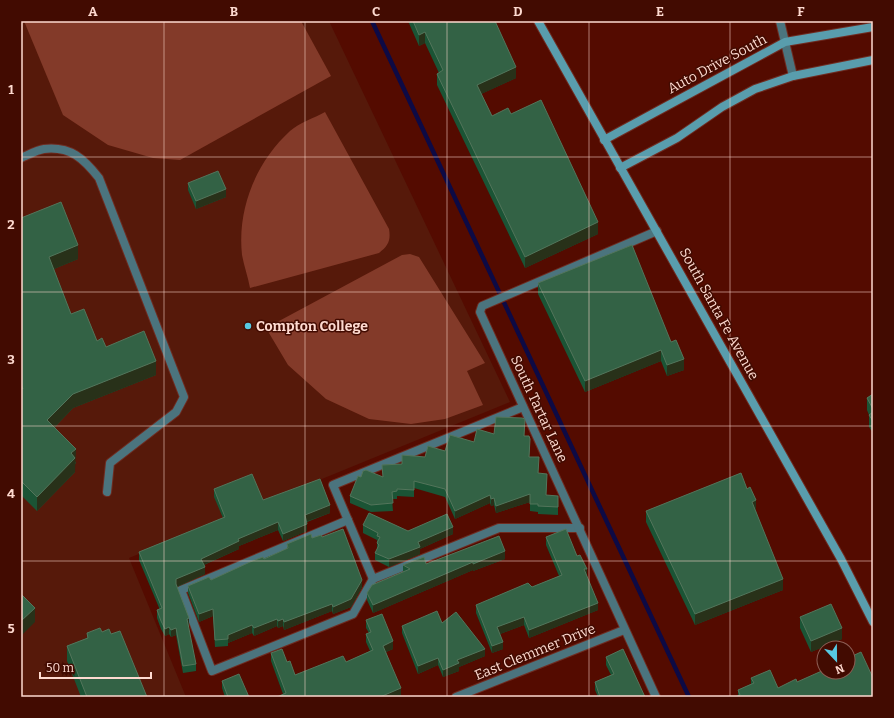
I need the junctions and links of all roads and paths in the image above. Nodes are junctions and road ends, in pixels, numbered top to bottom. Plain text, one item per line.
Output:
1 (538, 21) edge
2 (780, 21) edge
3 (873, 27) edge
4 (785, 42) junction
5 (873, 60) edge
6 (793, 76) junction
7 (604, 140) junction
8 (21, 158) edge
9 (620, 168) junction
10 (657, 231) junction
11 (523, 407) junction
12 (107, 492) dead end
13 (348, 520) junction
14 (580, 528) junction
15 (373, 579) junction
16 (873, 622) edge
17 (624, 630) junction
18 (456, 697) edge
19 (656, 697) edge

1 - 7 main road, South Santa Fe Avenue
2 - 4 street
3 - 4 main road, Auto Drive South
4 - 6 street
4 - 7 main road, Auto Drive South
5 - 6 main road
6 - 9 main road
7 - 9 main road, South Santa Fe Avenue
8 - 12 street
9 - 10 main road, South Santa Fe Avenue
10 - 11 street, South Tartar Lane
10 - 16 main road, South Santa Fe Avenue
11 - 13 street
11 - 14 street, South Tartar Lane
13 - 15 street
13 - 15 street
14 - 15 street
14 - 17 street, South Tartar Lane
17 - 18 street, East Clemmer Drive
17 - 19 street, South Tartar Lane

